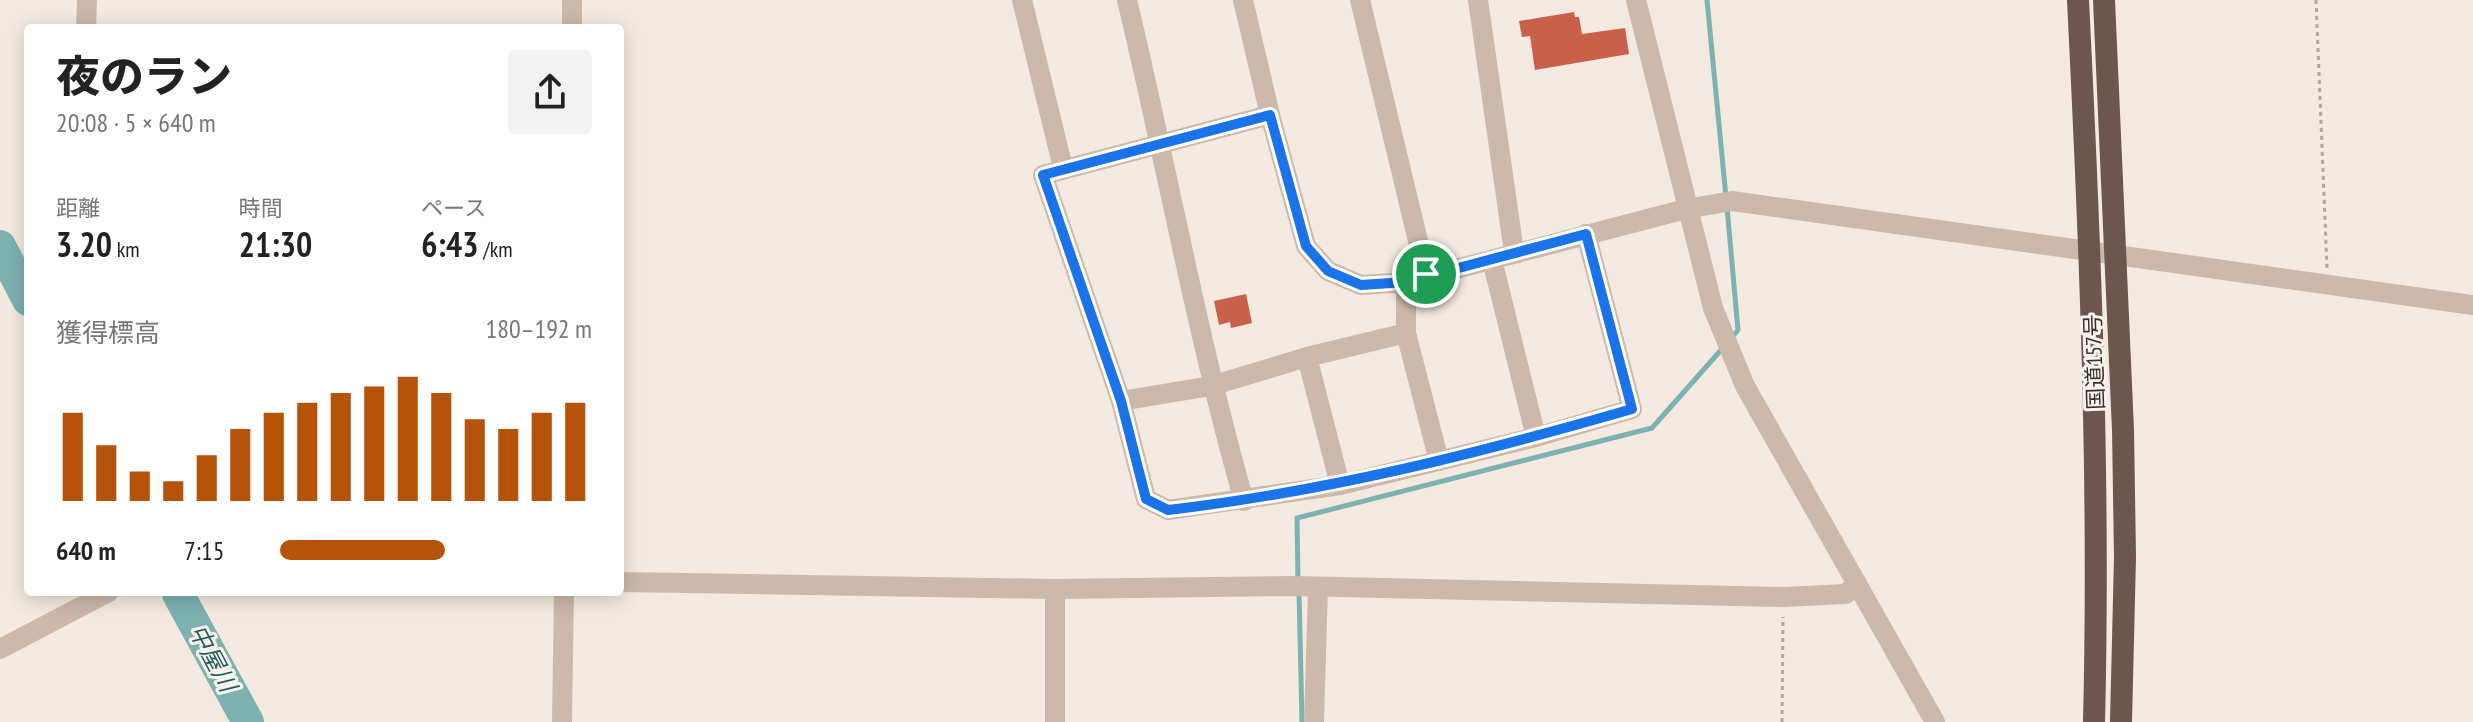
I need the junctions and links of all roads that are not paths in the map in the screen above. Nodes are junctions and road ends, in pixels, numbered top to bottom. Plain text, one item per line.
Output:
1 (87, 0) edge
2 (572, 0) edge
3 (1022, 0) edge
4 (1127, 0) edge
5 (1243, 0) edge
6 (1360, 0) edge
7 (1478, 0) edge
8 (1636, 0) edge
9 (2078, 0) edge
10 (2104, 0) edge
11 (86, 24) edge
12 (572, 24) edge
13 (1270, 115) junction
14 (1161, 145) junction
15 (1063, 168) junction
16 (1686, 209) junction
17 (1586, 234) junction
18 (2090, 251) junction
19 (1514, 252) junction
20 (2113, 253) junction
21 (1492, 260) junction
22 (1426, 274) junction
23 (1406, 282) junction
24 (2473, 305) edge
25 (1406, 333) junction
26 (1307, 357) junction
27 (1211, 386) junction
28 (1121, 401) junction
29 (1536, 437) junction
30 (1439, 461) junction
31 (1340, 485) junction
32 (1244, 501) junction
33 (624, 582) edge
34 (1857, 583) junction
35 (1305, 587) junction
36 (1055, 589) junction
37 (101, 596) edge
38 (564, 596) edge
39 (0, 649) edge
40 (562, 722) edge
41 (1055, 722) edge
42 (1314, 722) edge
43 (1935, 722) edge
44 (2094, 722) edge
45 (2121, 722) edge

1 - 11 street
2 - 12 street
3 - 15 street
4 - 14 street
5 - 13 street
6 - 22 street
7 - 19 street
8 - 16 street
9 - 18 highway, 国道157号
10 - 20 highway, 国道157号
13 - 14 street
13 - 23 street
14 - 15 street
14 - 27 street
15 - 28 street
16 - 17 street
16 - 18 street
16 - 34 street
17 - 19 street
17 - 29 street
18 - 20 street
18 - 44 highway, 国道157号
19 - 21 street
20 - 24 street
20 - 45 highway, 国道157号
21 - 22 street
21 - 29 street
22 - 23 street
23 - 25 street
25 - 26 street
25 - 30 street
26 - 27 street
26 - 31 street
27 - 28 street
27 - 32 street
28 - 32 street
29 - 30 street
30 - 31 street
31 - 32 street
33 - 36 street
34 - 35 street
34 - 43 street
35 - 36 street
35 - 42 street
36 - 41 street
37 - 39 street
38 - 40 street

